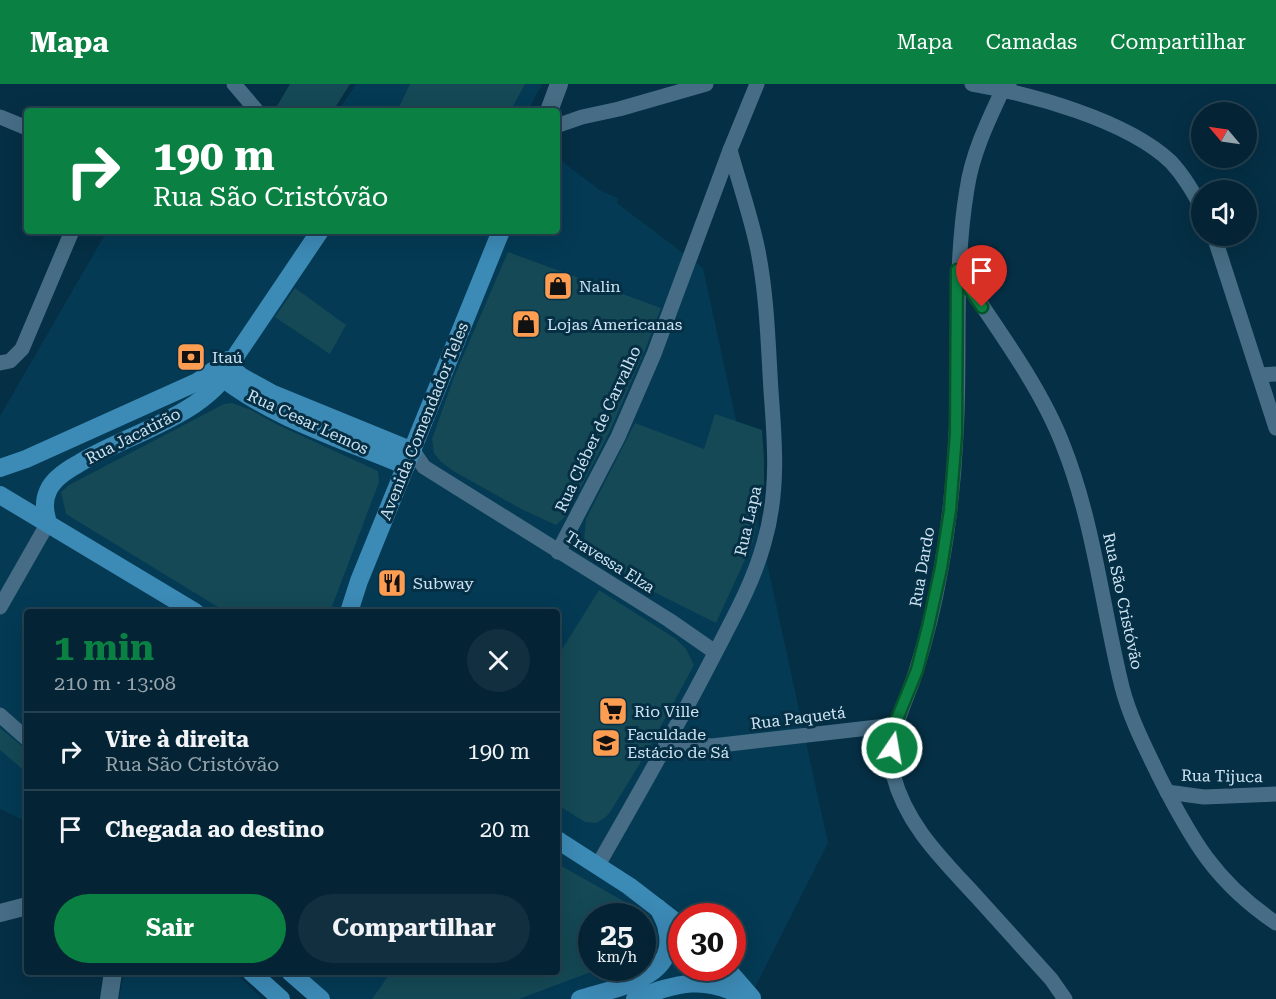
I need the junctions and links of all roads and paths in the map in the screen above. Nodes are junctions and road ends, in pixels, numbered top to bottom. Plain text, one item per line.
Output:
1 (234, 84) edge
2 (559, 84) edge
3 (706, 84) edge
4 (757, 84) edge
5 (972, 84) edge
6 (1006, 87) edge
7 (254, 108) edge
8 (550, 108) edge
9 (0, 117) edge
10 (560, 125) edge
11 (24, 127) edge
12 (730, 150) junction
13 (1191, 189) edge
14 (71, 234) edge
15 (318, 234) edge
16 (500, 234) edge
17 (1217, 246) edge
18 (957, 270) junction
19 (0, 363) edge
20 (226, 367) junction
21 (1276, 374) edge
22 (1259, 375) junction
23 (1276, 428) edge
24 (51, 448) junction
25 (414, 461) junction
26 (0, 468) edge
27 (68, 470) junction
28 (0, 495) edge
29 (48, 523) junction
30 (558, 552) junction
31 (0, 607) edge
32 (190, 609) edge
33 (350, 609) edge
34 (715, 652) junction
35 (0, 715) edge
36 (895, 724) junction
37 (24, 736) edge
38 (669, 742) junction
39 (1167, 792) junction
40 (1276, 794) edge
41 (560, 841) edge
42 (598, 865) junction
43 (24, 907) edge
44 (658, 907) junction
45 (0, 913) edge
46 (668, 915) edge
47 (1276, 923) edge
48 (113, 975) edge
49 (254, 975) edge
50 (293, 975) edge
51 (737, 981) edge
52 (109, 999) edge
53 (281, 999) edge
54 (321, 999) edge
55 (580, 999) edge
56 (635, 999) edge
57 (747, 999) edge
58 (753, 999) edge
59 (1065, 999) edge

1 - 7 street
2 - 8 main road
3 - 10 street
4 - 12 street, Rua Cléber de Carvalho
5 - 6 street
6 - 13 street
6 - 18 street, Rua Dardo
9 - 11 street
12 - 30 street, Rua Cléber de Carvalho
12 - 34 street, Rua Lapa
14 - 19 street
15 - 20 main road, Rua Jacatirão
16 - 25 main road, Avenida Comendador Teles
17 - 22 street
18 - 36 street, Rua Dardo
18 - 39 street, Rua São Cristóvão
20 - 24 main road, Rua Jacatirão
20 - 25 main road, Rua Cesar Lemos
20 - 27 main road, Rua Jacatirão
21 - 22 street
22 - 23 street
24 - 26 main road, Rua Jacatirão
24 - 27 main road
25 - 30 street, Travessa Elza
25 - 33 main road, Avenida Comendador Teles
27 - 29 main road, Rua Jacatirão
28 - 29 main road
29 - 31 street
29 - 32 main road
30 - 34 street, Travessa Elza
34 - 38 street, Rua Lapa
35 - 37 street
36 - 38 street, Rua Paquetá
36 - 59 street, Rua Dardo
38 - 42 street, Rua Lapa
39 - 40 street, Rua Tijuca
39 - 47 street, Rua São Cristóvão
41 - 42 main road
42 - 44 main road
43 - 45 main road
44 - 46 main road
44 - 55 main road
48 - 52 main road
49 - 53 main road
50 - 54 main road
51 - 58 main road
56 - 57 main road

